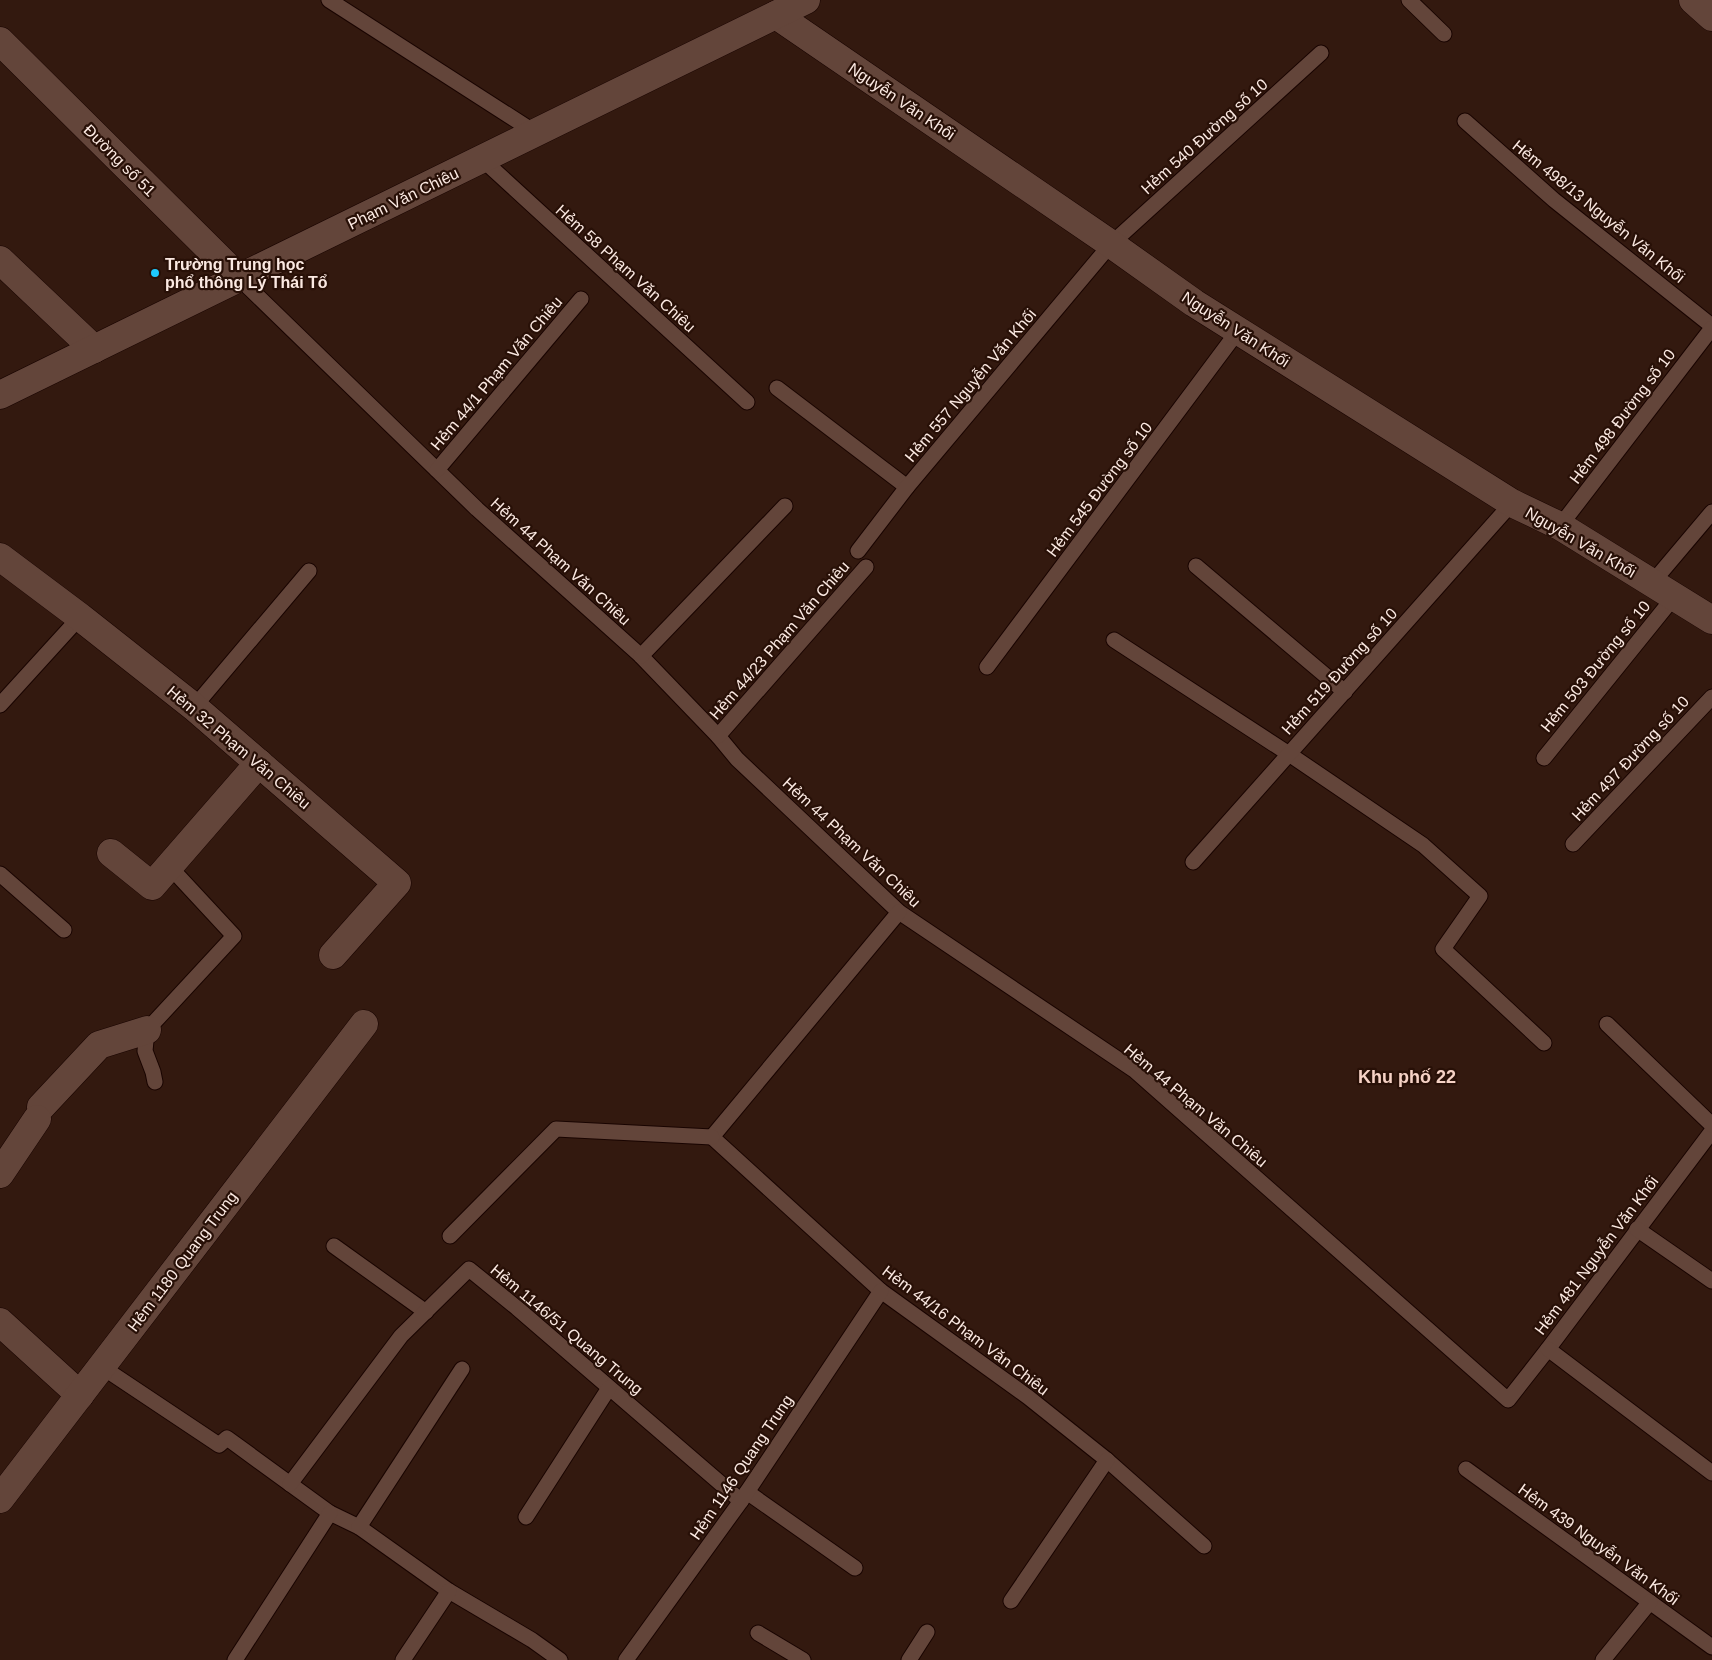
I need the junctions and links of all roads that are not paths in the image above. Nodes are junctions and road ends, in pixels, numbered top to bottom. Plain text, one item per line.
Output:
1 (329, 0) edge
2 (806, 0) edge
3 (1409, 0) edge
4 (1692, 0) edge
5 (776, 15) junction
6 (1712, 17) edge
7 (1444, 34) dead end
8 (0, 41) edge
9 (1321, 53) dead end
10 (1464, 121) dead end
11 (536, 133) junction
12 (482, 159) junction
13 (1111, 244) junction
14 (0, 260) edge
15 (239, 278) junction
16 (581, 299) dead end
17 (1712, 327) edge
18 (1238, 331) junction
19 (94, 349) junction
20 (777, 388) dead end
21 (0, 395) edge
22 (747, 402) dead end
23 (437, 470) junction
24 (907, 487) junction
25 (1512, 503) junction
26 (785, 506) dead end
27 (1712, 512) edge
28 (1560, 526) junction
29 (858, 550) dead end
30 (0, 557) edge
31 (1196, 566) dead end
32 (866, 568) dead end
33 (309, 571) dead end
34 (1663, 590) junction
35 (80, 617) junction
36 (1712, 620) edge
37 (1114, 640) dead end
38 (641, 656) junction
39 (987, 667) dead end
40 (1344, 692) junction
41 (1712, 697) edge
42 (0, 705) edge
43 (194, 708) junction
44 (718, 736) junction
45 (1289, 754) junction
46 (1544, 758) dead end
47 (260, 763) junction
48 (1573, 844) dead end
49 (111, 853) dead end
50 (1193, 862) dead end
51 (170, 867) junction
52 (0, 874) edge
53 (899, 912) junction
54 (64, 930) dead end
55 (333, 955) dead end
56 (364, 1024) dead end
57 (1607, 1024) dead end
58 (147, 1030) junction
59 (1544, 1043) dead end
60 (155, 1082) dead end
61 (1712, 1125) edge
62 (1712, 1131) edge
63 (712, 1137) junction
64 (0, 1174) edge
65 (1637, 1229) junction
66 (450, 1236) dead end
67 (334, 1246) dead end
68 (1712, 1281) edge
69 (881, 1291) junction
70 (426, 1312) junction
71 (0, 1322) edge
72 (1548, 1350) junction
73 (102, 1367) junction
74 (462, 1369) dead end
75 (610, 1388) junction
76 (80, 1395) junction
77 (1508, 1400) joint
78 (1107, 1460) junction
79 (1466, 1469) dead end
80 (1712, 1473) edge
81 (290, 1484) junction
82 (744, 1497) junction
83 (0, 1499) edge
84 (330, 1513) junction
85 (526, 1517) dead end
86 (359, 1527) junction
87 (1204, 1546) dead end
88 (855, 1568) dead end
89 (449, 1591) junction
90 (1011, 1601) dead end
91 (1650, 1602) junction
92 (927, 1632) dead end
93 (758, 1633) dead end
94 (1712, 1647) edge
95 (235, 1660) edge
96 (403, 1660) edge
97 (560, 1660) edge
98 (626, 1660) edge
99 (803, 1660) edge
100 (909, 1660) edge
101 (1603, 1660) edge

1 - 11 lane
2 - 5 street, Phạm Văn Chiêu
3 - 7 lane
4 - 6 street
5 - 11 street, Phạm Văn Chiêu
5 - 13 street, Nguyễn Văn Khối
8 - 15 street, Đường số 51
9 - 13 lane, Hẻm 540 Đường số 10
10 - 17 lane, Hẻm 498/13 Nguyễn Văn Khối
11 - 12 street, Phạm Văn Chiêu
12 - 15 street, Phạm Văn Chiêu
12 - 22 lane, Hẻm 58 Phạm Văn Chiêu
13 - 18 street, Nguyễn Văn Khối
13 - 24 lane, Hẻm 557 Nguyễn Văn Khối
14 - 19 street
15 - 19 street, Phạm Văn Chiêu
15 - 23 lane, Hẻm 44 Phạm Văn Chiêu
16 - 23 lane, Hẻm 44/1 Phạm Văn Chiêu
17 - 28 lane, Hẻm 498 Đường số 10
18 - 25 street, Nguyễn Văn Khối
18 - 39 lane, Hẻm 545 Đường số 10
19 - 21 street, Phạm Văn Chiêu
20 - 24 lane
23 - 38 lane, Hẻm 44 Phạm Văn Chiêu
24 - 29 lane, Hẻm 557 Nguyễn Văn Khối
25 - 28 street, Nguyễn Văn Khối
25 - 40 lane, Hẻm 519 Đường số 10
26 - 38 lane
27 - 34 lane, Hẻm 503 Đường số 10
28 - 34 street, Nguyễn Văn Khối
30 - 35 street, Hẻm 32 Phạm Văn Chiêu
31 - 40 lane
32 - 44 lane, Hẻm 44/23 Phạm Văn Chiêu
33 - 43 lane
34 - 36 street, Nguyễn Văn Khối
34 - 46 lane, Hẻm 503 Đường số 10
35 - 42 lane
35 - 43 street, Hẻm 32 Phạm Văn Chiêu
37 - 45 lane
38 - 44 lane, Hẻm 44 Phạm Văn Chiêu
40 - 45 lane, Hẻm 519 Đường số 10
41 - 48 lane, Hẻm 497 Đường số 10
43 - 47 street, Hẻm 32 Phạm Văn Chiêu
44 - 53 lane, Hẻm 44 Phạm Văn Chiêu
45 - 50 lane, Hẻm 519 Đường số 10
45 - 59 lane
47 - 51 street
47 - 55 street, Hẻm 32 Phạm Văn Chiêu
49 - 51 street
51 - 58 lane
52 - 54 lane
53 - 63 lane
53 - 77 lane, Hẻm 44 Phạm Văn Chiêu
56 - 73 street, Hẻm 1180 Quang Trung
57 - 61 lane
58 - 60 lane
58 - 64 street
62 - 65 lane, Hẻm 481 Nguyễn Văn Khối
63 - 66 lane
63 - 69 lane, Hẻm 44/16 Phạm Văn Chiêu
65 - 68 lane
65 - 72 lane, Hẻm 481 Nguyễn Văn Khối
67 - 70 lane
69 - 78 lane, Hẻm 44/16 Phạm Văn Chiêu
69 - 82 lane, Hẻm 1146 Quang Trung
70 - 75 lane, Hẻm 1146/51 Quang Trung
70 - 81 lane, Hẻm 1146/51 Quang Trung
71 - 76 street
72 - 77 lane, Hẻm 481 Nguyễn Văn Khối
72 - 80 lane
73 - 76 street, Hẻm 1180 Quang Trung
73 - 81 lane
74 - 86 lane
75 - 82 lane, Hẻm 1146/51 Quang Trung
75 - 85 lane
76 - 83 street, Hẻm 1180 Quang Trung
78 - 87 lane, Hẻm 44/16 Phạm Văn Chiêu
78 - 90 lane
79 - 91 lane, Hẻm 439 Nguyễn Văn Khối
81 - 84 lane
82 - 88 lane, Hẻm 1146/51 Quang Trung
82 - 98 lane, Hẻm 1146 Quang Trung
84 - 86 lane
84 - 95 lane
86 - 89 lane
89 - 96 lane
89 - 97 lane
91 - 94 lane, Hẻm 439 Nguyễn Văn Khối
91 - 101 lane
92 - 100 lane
93 - 99 lane

